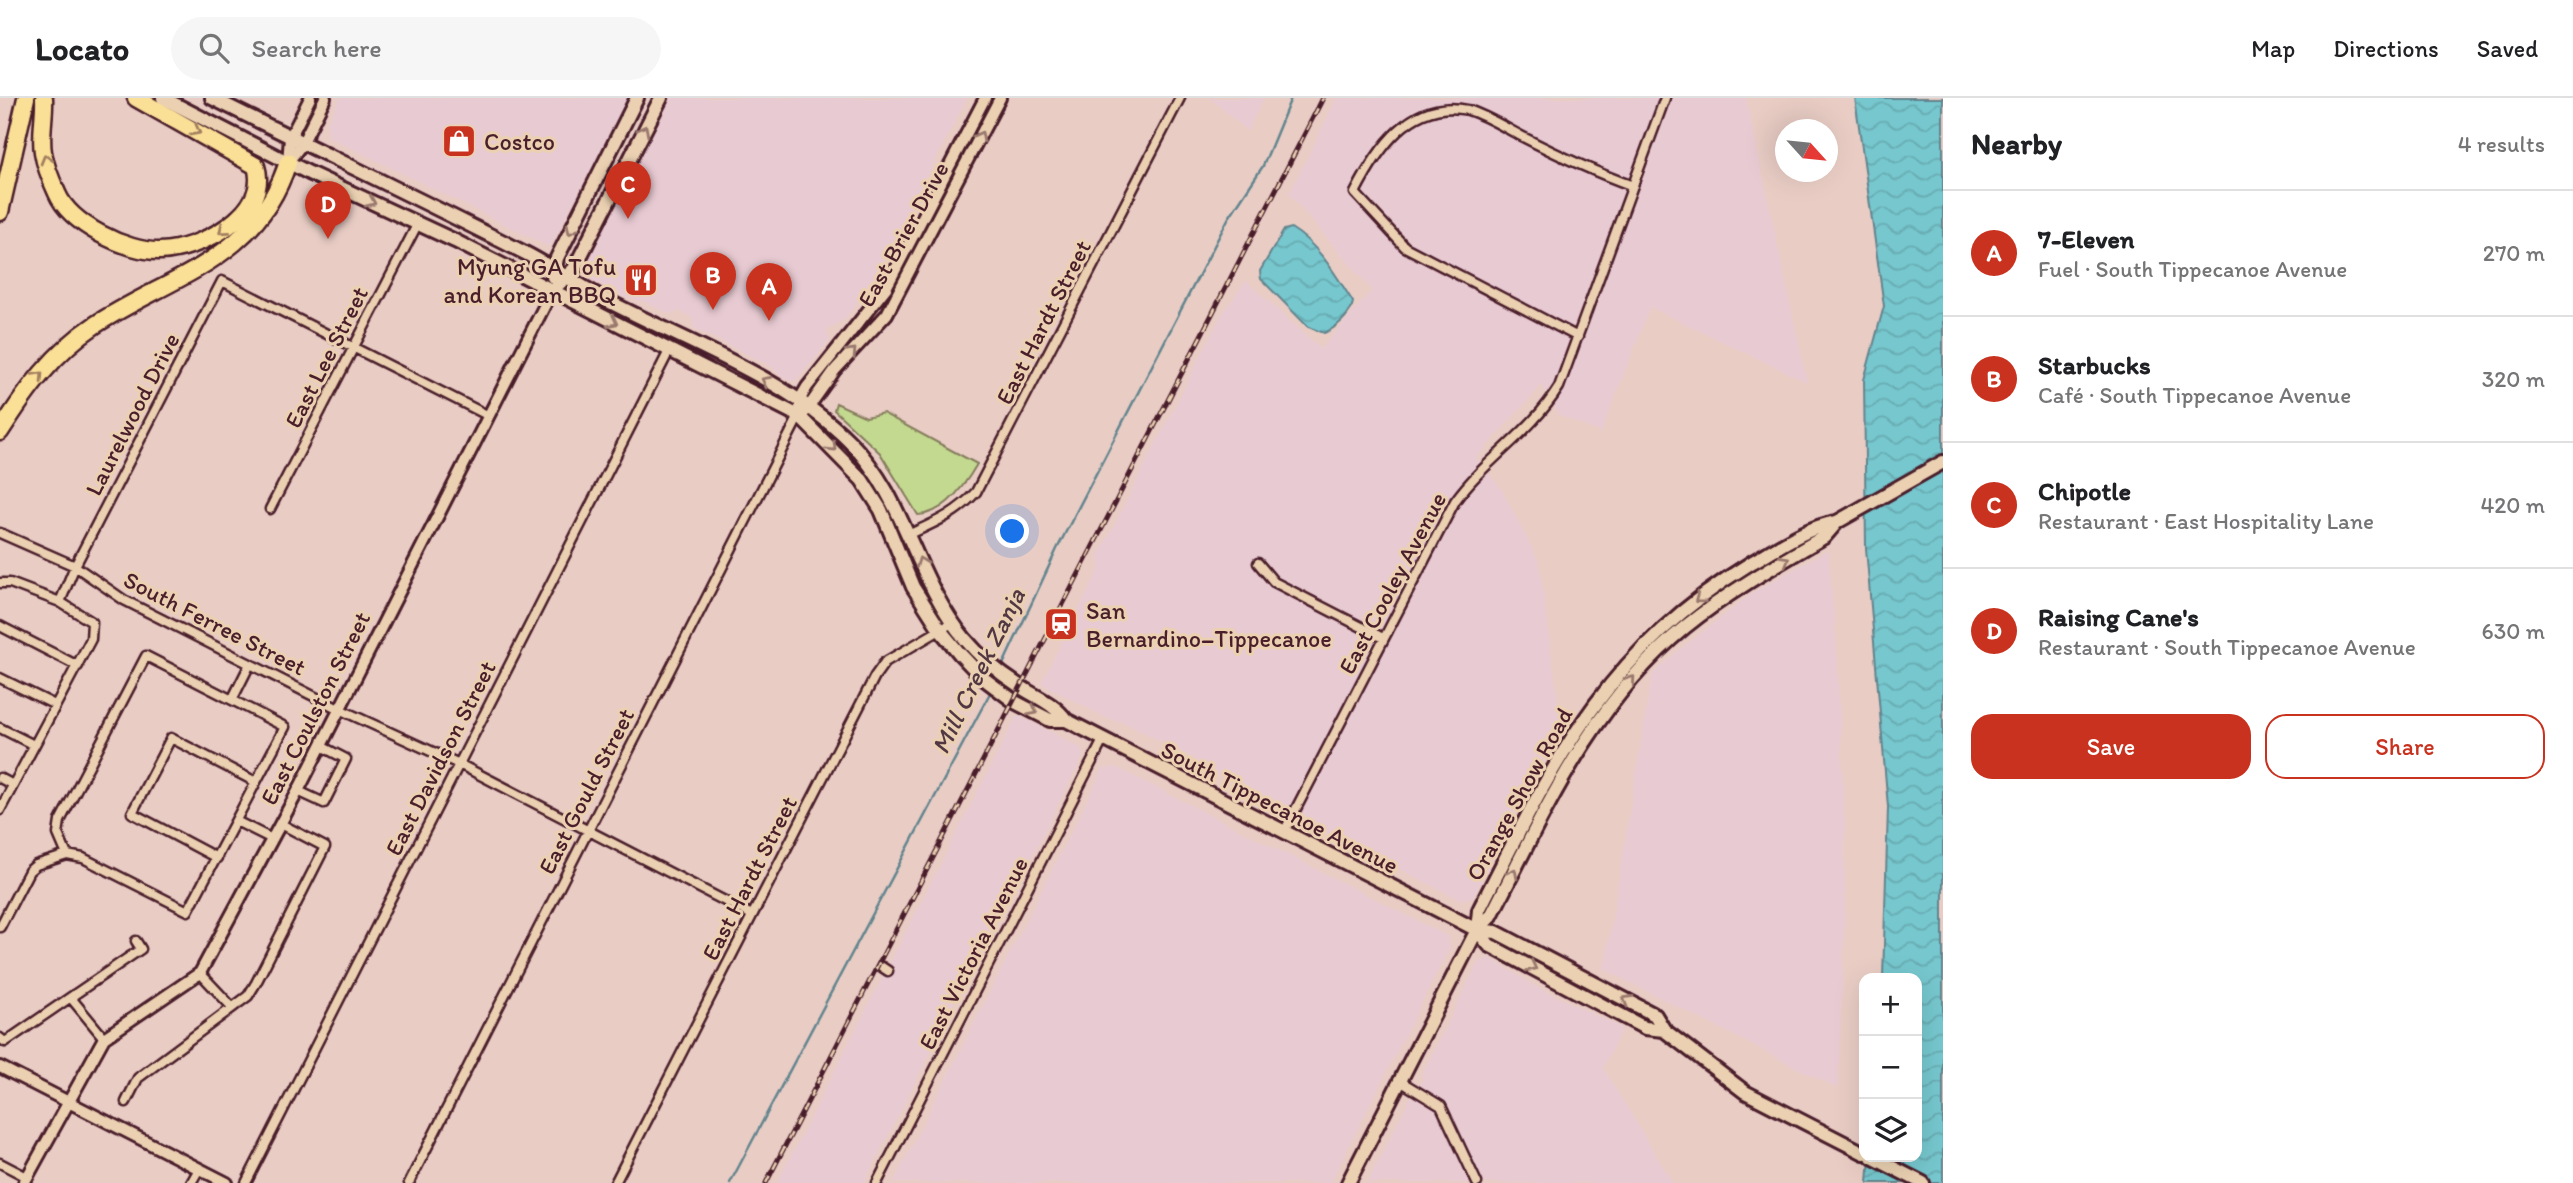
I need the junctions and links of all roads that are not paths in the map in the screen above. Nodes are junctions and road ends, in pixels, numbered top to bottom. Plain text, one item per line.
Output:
1 (26, 98) edge
2 (44, 98) edge
3 (136, 98) edge
4 (163, 98) edge
5 (212, 98) edge
6 (310, 98) edge
7 (326, 98) edge
8 (638, 98) edge
9 (661, 98) edge
10 (985, 98) edge
11 (1000, 98) edge
12 (1180, 98) edge
13 (1665, 98) edge
14 (296, 141) junction
15 (288, 162) junction
16 (1633, 186) junction
17 (0, 212) edge
18 (445, 213) junction
19 (418, 223) junction
20 (553, 269) junction
21 (566, 277) junction
22 (552, 291) junction
23 (1578, 337) junction
24 (354, 347) junction
25 (670, 351) junction
26 (805, 402) junction
27 (487, 415) junction
28 (799, 416) junction
29 (0, 432) edge
30 (1943, 462) edge
31 (270, 509) dead end
32 (1838, 522) junction
33 (0, 533) edge
34 (910, 534) junction
35 (896, 541) junction
36 (1258, 563) dead end
37 (75, 566) junction
38 (0, 583) edge
39 (1720, 583) junction
40 (1728, 594) junction
41 (60, 601) junction
42 (952, 623) junction
43 (0, 626) edge
44 (941, 631) junction
45 (1383, 638) junction
46 (250, 664) junction
47 (78, 666) junction
48 (0, 678) edge
49 (232, 700) junction
50 (55, 705) junction
51 (337, 708) junction
52 (1066, 720) junction
53 (0, 728) edge
54 (1103, 740) junction
55 (34, 745) junction
56 (321, 746) junction
57 (459, 764) junction
58 (0, 778) edge
59 (256, 782) junction
60 (13, 785) junction
61 (298, 791) junction
62 (0, 810) edge
63 (236, 821) junction
64 (281, 824) junction
65 (587, 831) junction
66 (1284, 832) junction
67 (272, 839) junction
68 (66, 855) junction
69 (217, 858) junction
70 (752, 915) junction
71 (0, 927) edge
72 (1477, 930) junction
73 (136, 941) dead end
74 (200, 973) junction
75 (71, 998) junction
76 (232, 1007) junction
77 (0, 1038) edge
78 (104, 1038) junction
79 (0, 1067) edge
80 (1400, 1082) junction
81 (67, 1102) junction
82 (126, 1102) dead end
83 (1859, 1150) edge
84 (1882, 1162) edge
85 (0, 1163) edge
86 (199, 1169) junction
87 (26, 1180) edge
88 (191, 1183) edge
89 (227, 1183) edge
90 (246, 1183) edge
91 (409, 1183) edge
92 (615, 1183) edge
93 (877, 1183) edge
94 (1348, 1183) edge
95 (1477, 1183) edge
96 (1923, 1183) edge

1 - 17 highway
3 -> 2 highway
4 - 15 main road, South Tippecanoe Avenue
5 - 14 main road, South Tippecanoe Avenue
6 - 14 street
7 - 14 street
8 -> 20 main road
21 -> 9 main road
10 - 26 street, East Brier Drive
26 -> 11 street, East Brier Drive
12 - 34 street, East Hardt Street
13 - 16 street, East Cooley Avenue
14 - 15 street
14 - 18 main road, South Tippecanoe Avenue
15 -> 19 main road, South Tippecanoe Avenue
29 -> 15 highway
16 - 23 street, East Cooley Avenue
16 - 23 street
18 - 19 main road
18 - 20 main road, South Tippecanoe Avenue
19 - 22 main road, South Tippecanoe Avenue
19 - 24 street, East Lee Street
20 - 21 main road, South Tippecanoe Avenue
20 - 22 main road
21 - 22 main road
26 -> 21 main road, South Tippecanoe Avenue
22 -> 25 main road, South Tippecanoe Avenue
22 - 27 street, East Coulston Street
23 - 45 street, East Cooley Avenue
24 - 27 street
24 - 31 street, East Lee Street
24 - 37 street, Laurelwood Drive
25 - 28 main road, South Tippecanoe Avenue
25 - 57 street, East Davidson Street
26 - 28 street, East Brier Drive
26 - 34 main road, South Tippecanoe Avenue
27 - 51 street, East Coulston Street
28 -> 35 main road, South Tippecanoe Avenue
28 - 65 street, East Gould Street
30 - 32 main road
32 - 39 main road, Orange Show Road
40 -> 32 main road, Orange Show Road
33 - 37 street, South Ferree Street
34 - 35 main road
42 -> 34 main road, South Tippecanoe Avenue
35 - 44 main road, South Tippecanoe Avenue
36 - 45 street
37 - 41 street, Laurelwood Drive
37 - 46 street, South Ferree Street
38 - 41 street
39 - 40 main road
39 -> 72 main road, Orange Show Road
72 -> 40 main road, Orange Show Road
41 - 47 street
42 - 44 street, East Hardt Street
42 - 52 main road, South Tippecanoe Avenue
43 - 47 street
44 -> 52 main road, South Tippecanoe Avenue
44 - 70 street, East Hardt Street
45 - 66 street, East Cooley Avenue
46 - 49 street
46 - 51 street, South Ferree Street
47 - 50 street
48 - 50 street
49 - 59 street
49 - 68 street
50 - 55 street
51 - 56 street, East Coulston Street
51 - 57 street, South Ferree Street
52 - 54 main road, South Tippecanoe Avenue
53 - 55 street
54 - 66 main road, South Tippecanoe Avenue
54 - 93 street, East Victoria Avenue
55 - 60 street
56 - 61 street, East Coulston Street
56 - 61 street
57 - 65 street, South Ferree Street
57 - 90 street, East Davidson Street
58 - 60 street
59 - 63 street
59 - 69 street
60 - 62 street
61 - 64 street, East Coulston Street
63 - 67 street
63 - 69 street
64 - 67 street, East Coulston Street
64 - 76 street
65 - 70 street, South Ferree Street
65 - 91 street, East Gould Street
66 - 72 main road, South Tippecanoe Avenue
67 - 74 street, East Coulston Street
68 - 69 street
68 - 71 street
70 - 92 street, East Hardt Street
72 - 80 main road
72 - 83 main road, South Tippecanoe Avenue
73 - 75 street
74 - 76 street
74 - 78 street, East Coulston Street
75 - 77 street
75 - 78 street
76 - 82 street
78 - 81 street, East Coulston Street
79 - 81 street
80 - 94 main road
80 - 95 street
81 - 86 street
81 - 87 street, East Coulston Street
84 - 96 main road
85 - 87 street
86 - 88 street
86 - 89 street

